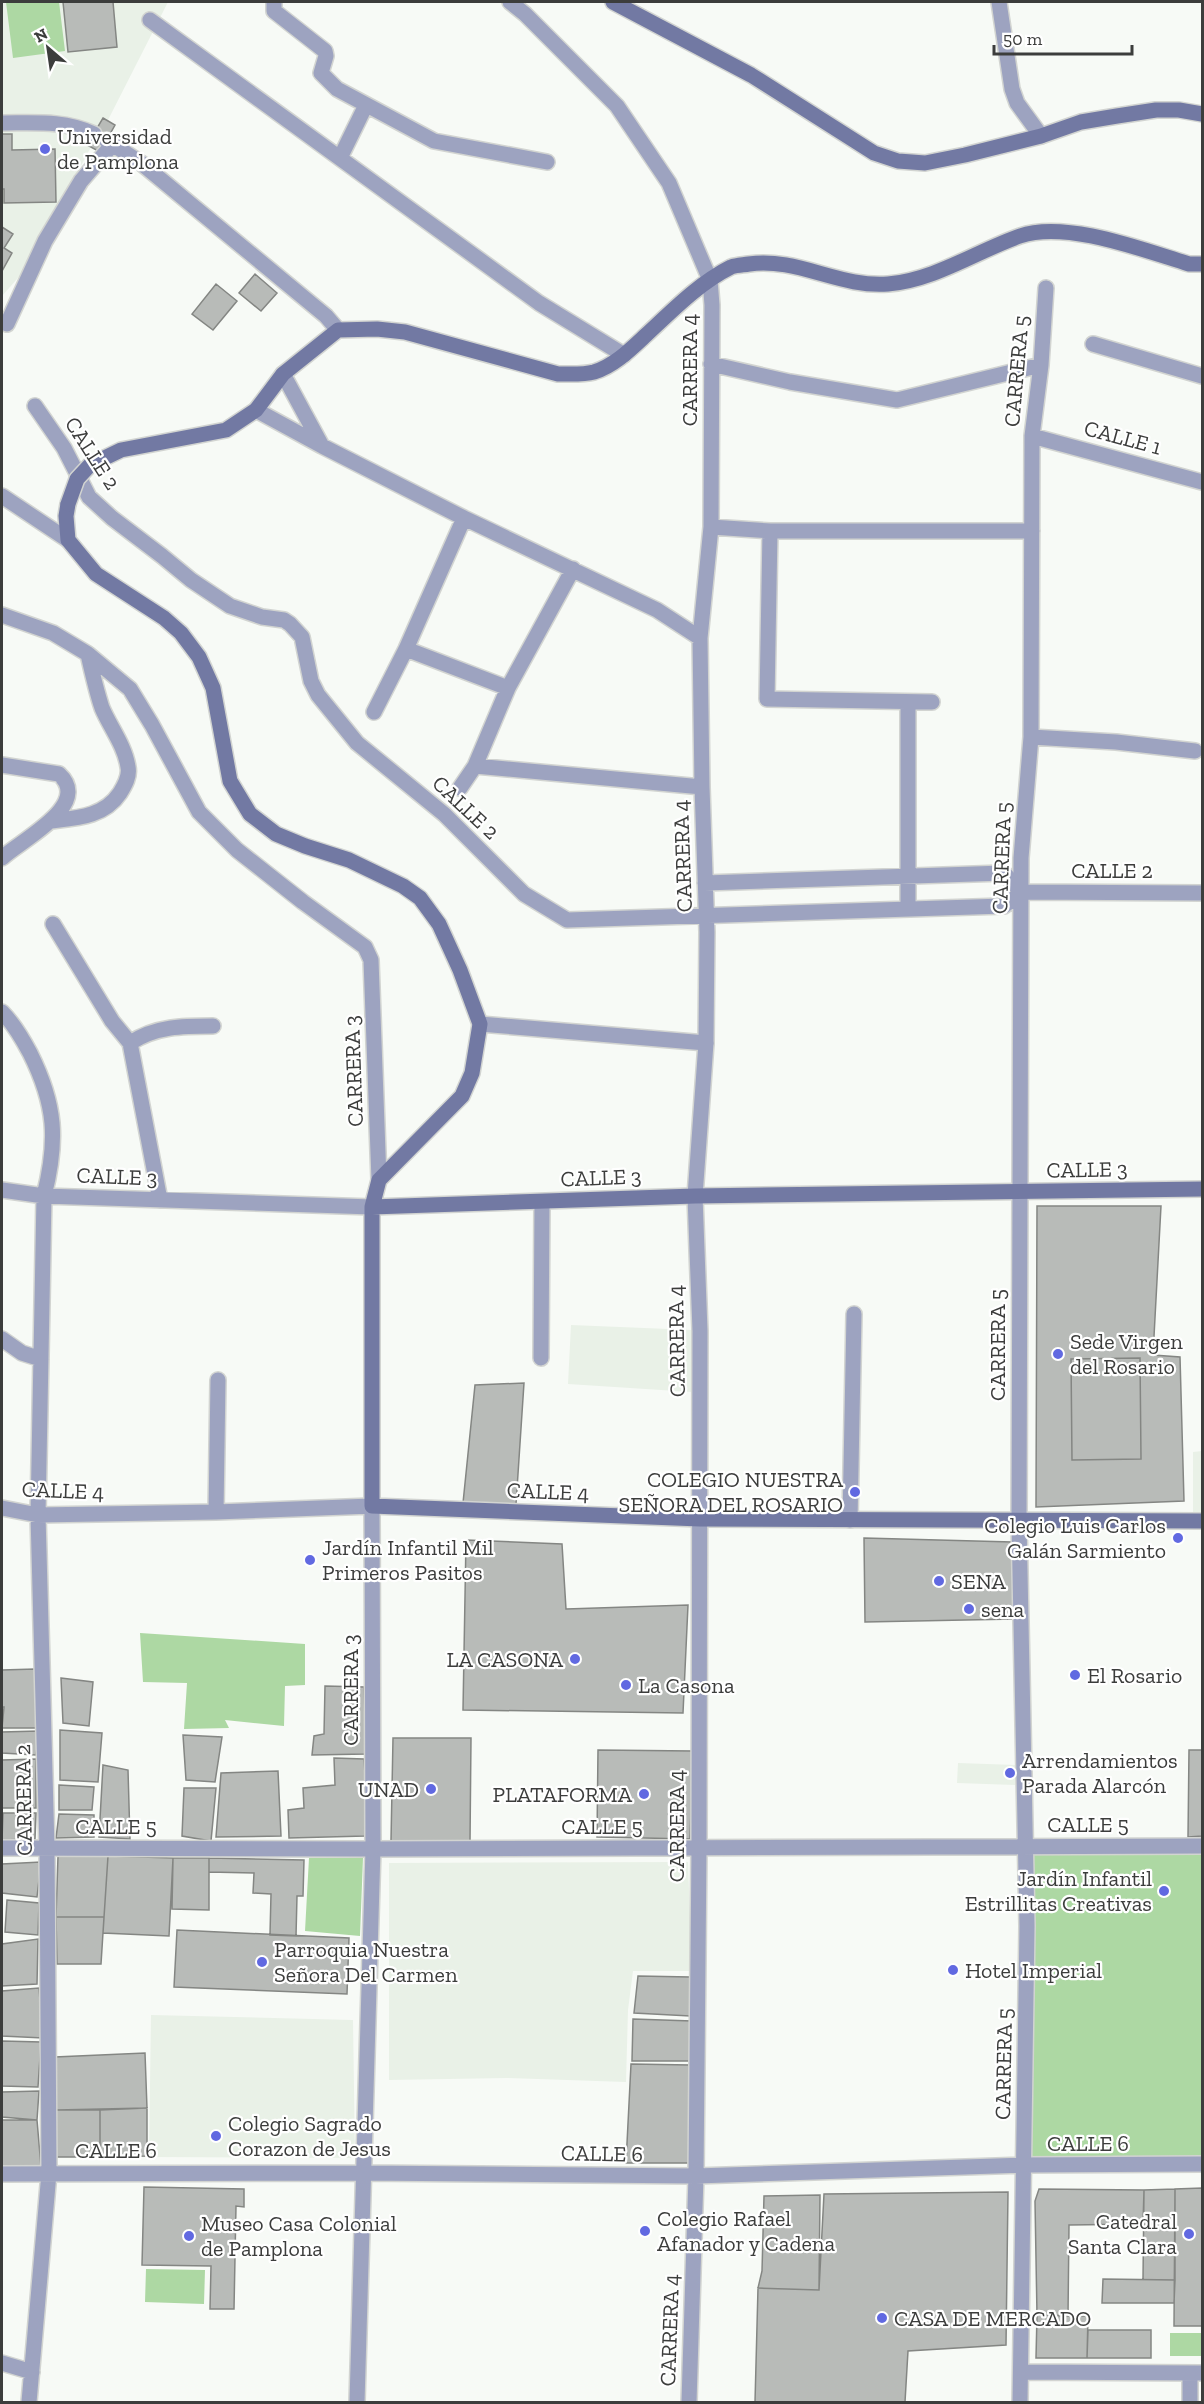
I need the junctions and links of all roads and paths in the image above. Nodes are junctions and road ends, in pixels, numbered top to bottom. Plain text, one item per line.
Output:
1 (274, 2) edge
2 (510, 2) edge
3 (613, 2) edge
4 (999, 2) edge
5 (150, 20) dead end
6 (366, 105) junction
7 (1203, 114) edge
8 (2, 123) edge
9 (1041, 136) junction
10 (104, 139) junction
11 (340, 158) junction
12 (547, 162) dead end
13 (1203, 264) edge
14 (710, 280) junction
15 (1046, 288) dead end
16 (7, 324) dead end
17 (338, 330) junction
18 (1093, 344) dead end
19 (624, 355) junction
20 (711, 364) junction
21 (1041, 365) junction
22 (283, 374) junction
23 (1203, 376) edge
24 (35, 406) dead end
25 (256, 410) junction
26 (1032, 436) junction
27 (322, 447) junction
28 (1203, 482) edge
29 (5, 497) edge
30 (464, 518) junction
31 (711, 527) junction
32 (770, 531) junction
33 (1032, 531) junction
34 (68, 540) junction
35 (573, 570) junction
36 (2, 615) edge
37 (700, 638) junction
38 (406, 649) junction
39 (88, 654) junction
40 (508, 688) junction
41 (932, 702) dead end
42 (908, 703) junction
43 (374, 712) dead end
44 (1031, 737) junction
45 (1195, 751) dead end
46 (2, 765) edge
47 (475, 766) junction
48 (702, 787) junction
49 (460, 788) dead end
50 (51, 821) junction
51 (2, 858) edge
52 (906, 876) junction
53 (705, 883) junction
54 (1021, 892) junction
55 (1203, 893) edge
56 (908, 909) junction
57 (706, 917) junction
58 (53, 924) dead end
59 (2, 1012) edge
60 (480, 1024) junction
61 (213, 1026) dead end
62 (130, 1042) junction
63 (706, 1042) junction
64 (380, 1180) junction
65 (1203, 1189) edge
66 (2, 1190) edge
67 (1020, 1193) junction
68 (44, 1196) junction
69 (695, 1196) junction
70 (160, 1200) junction
71 (542, 1202) junction
72 (372, 1207) junction
73 (854, 1314) dead end
74 (2, 1339) edge
75 (541, 1358) dead end
76 (41, 1359) junction
77 (218, 1380) dead end
78 (372, 1506) junction
79 (2, 1508) edge
80 (216, 1512) junction
81 (38, 1515) junction
82 (700, 1519) junction
83 (850, 1520) junction
84 (1019, 1521) junction
85 (1203, 1521) edge
86 (1026, 1846) junction
87 (1203, 1846) edge
88 (2, 1848) edge
89 (47, 1848) junction
90 (699, 1848) junction
91 (373, 1850) junction
92 (1203, 2164) edge
93 (1023, 2165) junction
94 (49, 2173) junction
95 (362, 2173) junction
96 (2, 2174) edge
97 (696, 2176) junction
98 (2, 2363) edge
99 (32, 2372) junction
100 (1022, 2372) junction
101 (1196, 2373) edge
102 (29, 2403) edge
103 (357, 2403) edge
104 (689, 2403) edge
105 (1020, 2403) edge
106 (1190, 2403) edge

1 - 6 street
2 - 14 street
3 - 9 main road
4 - 9 street
5 - 11 street
6 - 11 street
6 - 12 street
7 - 9 main road
8 - 10 street
10 - 16 street
10 - 17 street
11 - 19 street
13 - 14 main road
14 - 19 main road
14 - 20 street, CARRERA 4
15 - 21 street, CARRERA 5
17 - 19 main road
17 - 22 main road
18 - 23 street
20 - 21 street
20 - 31 street, CARRERA 4
21 - 26 street, CARRERA 5
22 - 25 main road
22 - 27 street
24 - 57 street, CALLE 2
25 - 27 street
25 - 34 main road, bridge
26 - 28 street, CALLE 1
26 - 33 street, CARRERA 5
27 - 30 street
29 - 34 street
30 - 35 street
30 - 38 street
31 - 32 street
31 - 37 street, CARRERA 4
32 - 33 street
32 - 42 street
33 - 44 street, CARRERA 5
34 - 60 main road
35 - 37 street
35 - 40 street
36 - 39 street
37 - 48 street, CARRERA 4
38 - 40 street
38 - 43 street
39 - 50 street
39 - 64 street, CARRERA 3
40 - 47 street
41 - 42 street
42 - 52 street
44 - 45 street
44 - 54 street, CARRERA 5
46 - 50 street
47 - 48 street
47 - 49 street
48 - 53 street, CARRERA 4
50 - 51 street
52 - 53 street
52 - 54 street
52 - 56 street
53 - 57 street, CARRERA 4
54 - 55 street, CALLE 2
54 - 56 street, CALLE 2
54 - 67 street, CARRERA 5
56 - 57 street, CALLE 2
57 - 63 street, CARRERA 4
58 - 62 street
59 - 68 street, CARRERA 2
60 - 63 street
60 - 64 main road
61 - 62 street
62 - 70 street
63 - 69 street, CARRERA 4
64 - 72 main road, CARRERA 3
65 - 67 main road, CALLE 3
66 - 68 street, CALLE 3
67 - 69 main road, CALLE 3
67 - 84 street, CARRERA 5
68 - 70 street, CALLE 3
68 - 76 street, CARRERA 2
69 - 71 main road, CALLE 3
69 - 82 street, CARRERA 4
70 - 72 street, CALLE 3
71 - 72 main road, CALLE 3
71 - 75 street
72 - 78 main road, CARRERA 3
73 - 83 street
74 - 76 street
76 - 81 street, CARRERA 2
77 - 80 street
78 - 80 street, CALLE 4
78 - 82 main road, CALLE 4
78 - 91 street, CARRERA 3
79 - 81 street, CALLE 4
80 - 81 street, CALLE 4
81 - 89 street, CARRERA 2
82 - 83 main road, CALLE 4
82 - 90 street, CARRERA 4
83 - 84 main road, CALLE 4
84 - 85 main road, CALLE 4
84 - 86 street, CARRERA 5
86 - 87 street, CALLE 5
86 - 90 street, CALLE 5
86 - 93 street, CARRERA 5
88 - 89 street, CALLE 5
89 - 91 street, CALLE 5
89 - 94 street, CARRERA 2
90 - 91 street, CALLE 5
90 - 97 street, CARRERA 4
91 - 95 street, CARRERA 3
92 - 93 street, CALLE 6
93 - 97 street, CALLE 6
93 - 100 street, CARRERA 5
94 - 95 street, CALLE 6
94 - 96 street, CALLE 6
94 - 99 street, CARRERA 2
95 - 97 street, CALLE 6
95 - 103 street, CARRERA 3
97 - 104 street, CARRERA 4
98 - 99 street
99 - 102 street, CARRERA 2
100 - 101 street
100 - 105 street, CARRERA 5
101 - 106 street

